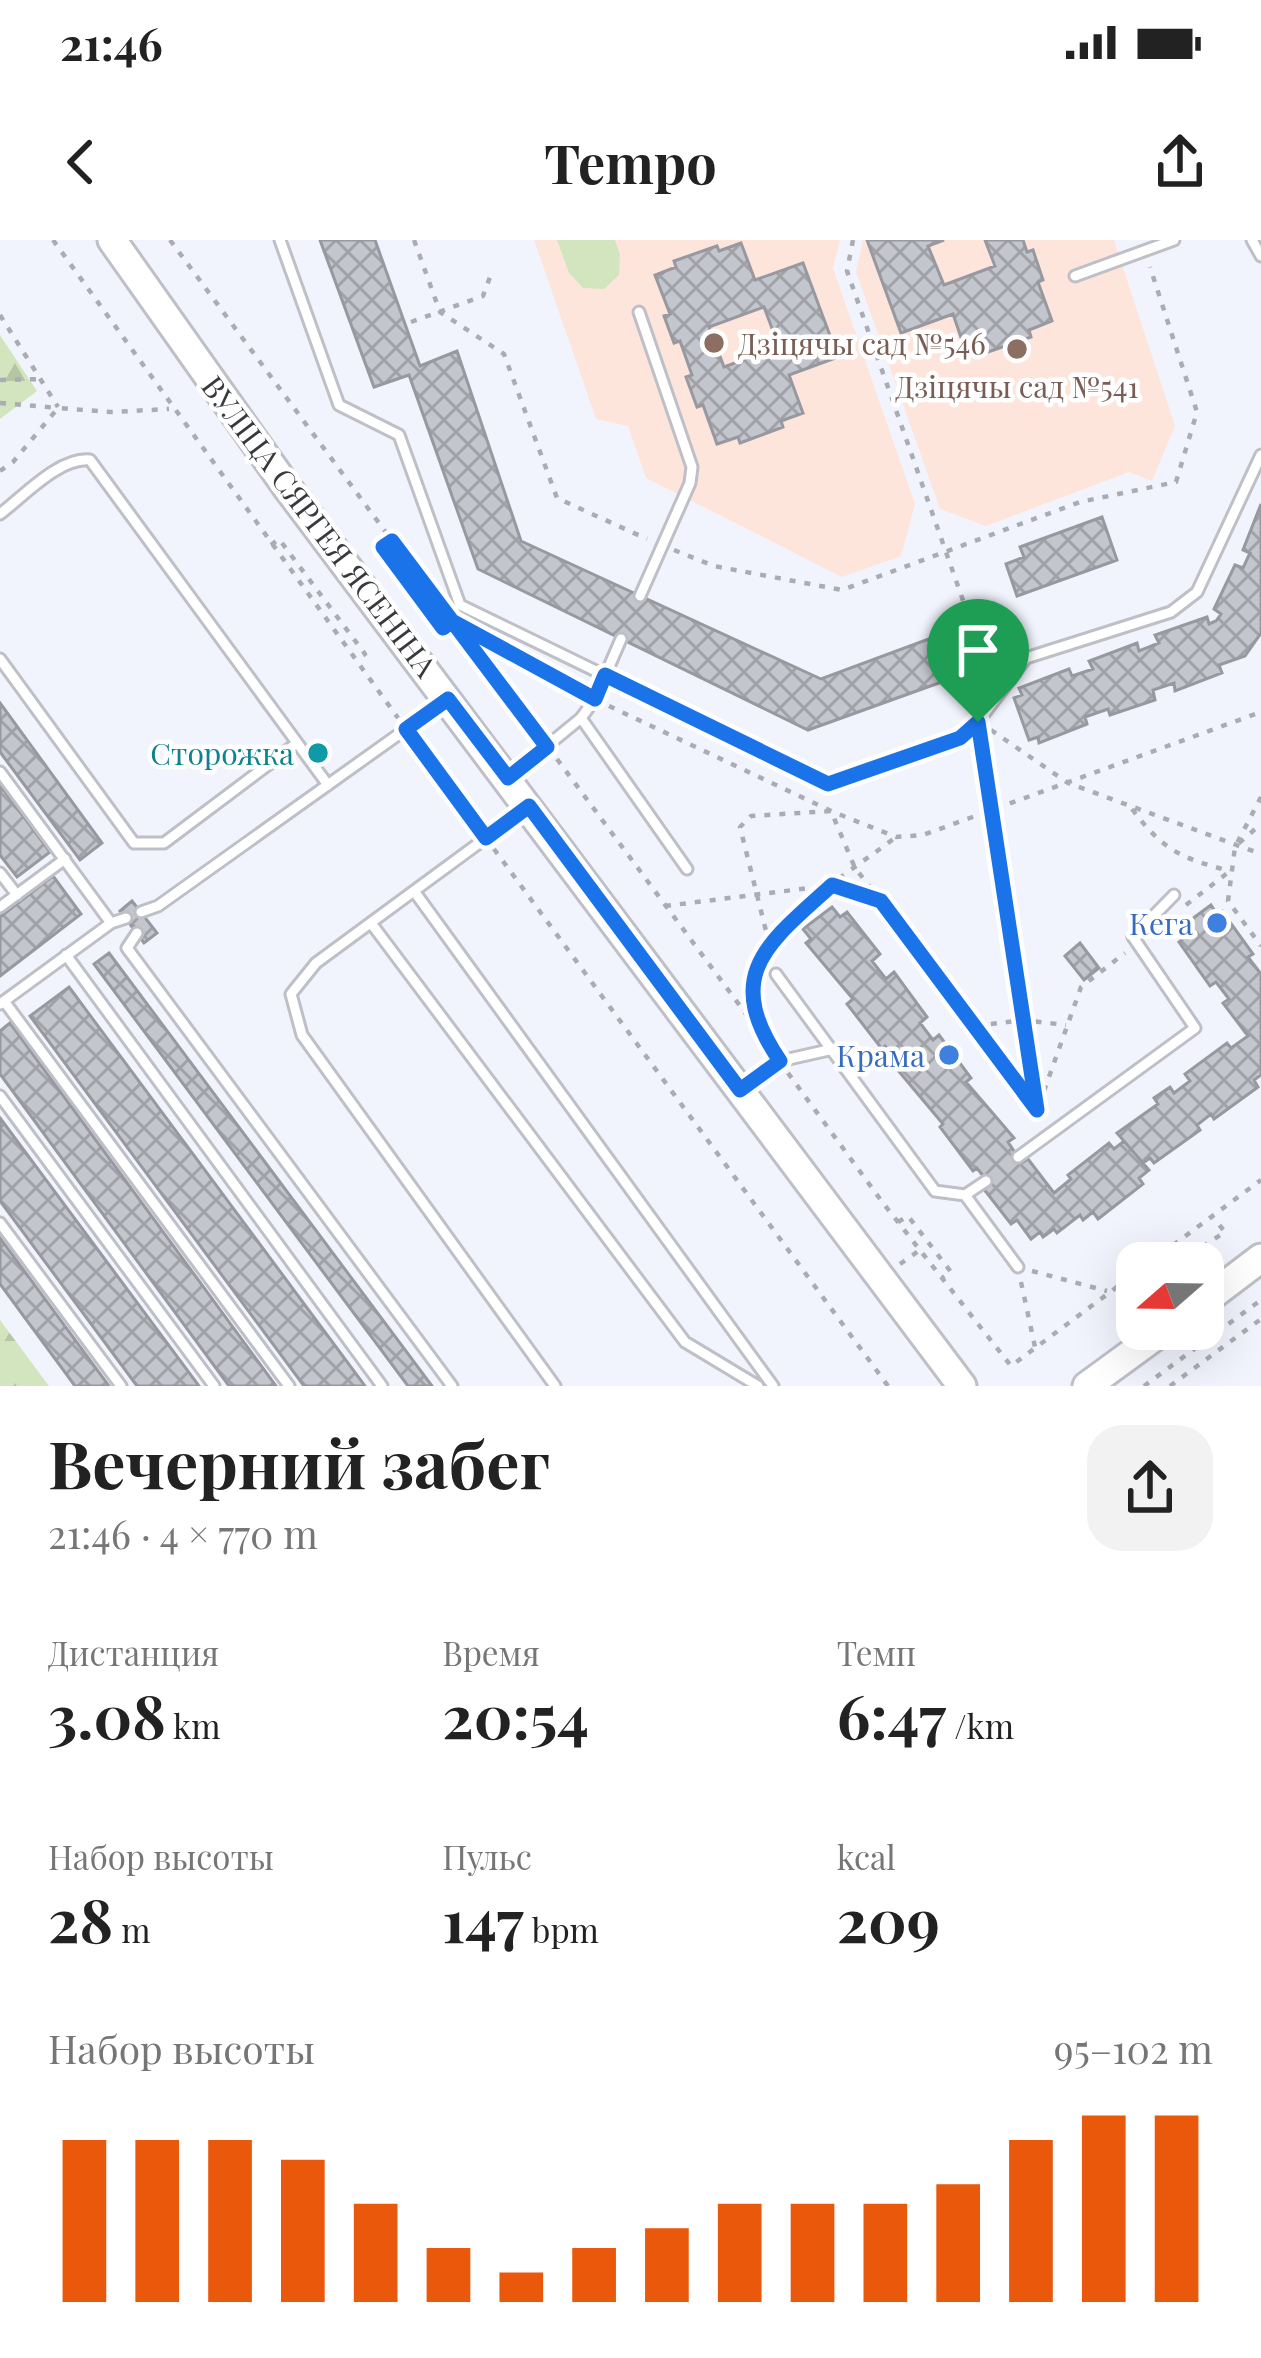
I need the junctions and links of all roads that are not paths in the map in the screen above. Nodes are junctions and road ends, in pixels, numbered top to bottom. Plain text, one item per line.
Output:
1 (112, 240) edge
2 (280, 240) edge
3 (1174, 240) edge
4 (1252, 240) edge
5 (1261, 256) edge
6 (1075, 276) dead end
7 (639, 312) dead end
8 (1261, 455) edge
9 (0, 514) edge
10 (640, 596) dead end
11 (621, 639) dead end
12 (0, 659) edge
13 (605, 675) junction
14 (448, 699) junction
15 (581, 718) junction
16 (297, 743) junction
17 (0, 772) edge
18 (508, 778) junction
19 (328, 784) junction
20 (529, 806) junction
21 (65, 859) junction
22 (687, 868) dead end
23 (0, 873) edge
24 (414, 891) junction
25 (17, 895) junction
26 (1174, 895) dead end
27 (0, 908) edge
28 (144, 916) dead end
29 (126, 918) dead end
30 (111, 923) junction
31 (371, 923) junction
32 (137, 932) dead end
33 (67, 956) junction
34 (776, 974) road end
35 (2, 1002) edge
36 (832, 1049) junction
37 (740, 1090) junction
38 (0, 1096) edge
39 (1018, 1157) dead end
40 (986, 1181) dead end
41 (965, 1196) junction
42 (0, 1223) edge
43 (1261, 1258) edge
44 (1018, 1267) road end
45 (1224, 1286) edge
46 (1136, 1350) edge
47 (122, 1386) edge
48 (214, 1386) edge
49 (290, 1386) edge
50 (382, 1386) edge
51 (452, 1386) edge
52 (555, 1386) edge
53 (758, 1386) edge
54 (773, 1386) edge
55 (962, 1386) edge
56 (1087, 1386) edge

1 - 14 main road, ВУЛІЦА СЯРГЕЯ ЯСЕНІНА
2 - 13 lane
3 - 6 lane
4 - 5 lane
7 - 10 lane
8 - 13 lane
9 - 16 lane
11 - 13 lane
12 - 16 lane
13 - 15 lane
14 - 18 main road, ВУЛІЦА СЯРГЕЯ ЯСЕНІНА
14 - 19 lane
15 - 18 lane
15 - 22 lane
16 - 19 lane
17 - 21 lane
18 - 20 main road, ВУЛІЦА СЯРГЕЯ ЯСЕНІНА
19 - 28 lane
20 - 24 lane
20 - 37 main road, ВУЛІЦА СЯРГЕЯ ЯСЕНІНА
21 - 25 lane
21 - 30 lane
23 - 25 lane
24 - 31 lane
24 - 54 lane
25 - 27 lane
26 - 39 lane
29 - 30 lane
30 - 33 lane
31 - 52 lane
31 - 53 lane
32 - 51 lane
33 - 35 lane
33 - 50 lane
34 - 36 lane
35 - 49 lane
36 - 37 lane
36 - 41 lane
37 - 55 main road, ВУЛІЦА СЯРГЕЯ ЯСЕНІНА
38 - 48 lane
40 - 41 lane
41 - 44 lane
42 - 47 lane
43 - 45 main road
46 - 56 main road

